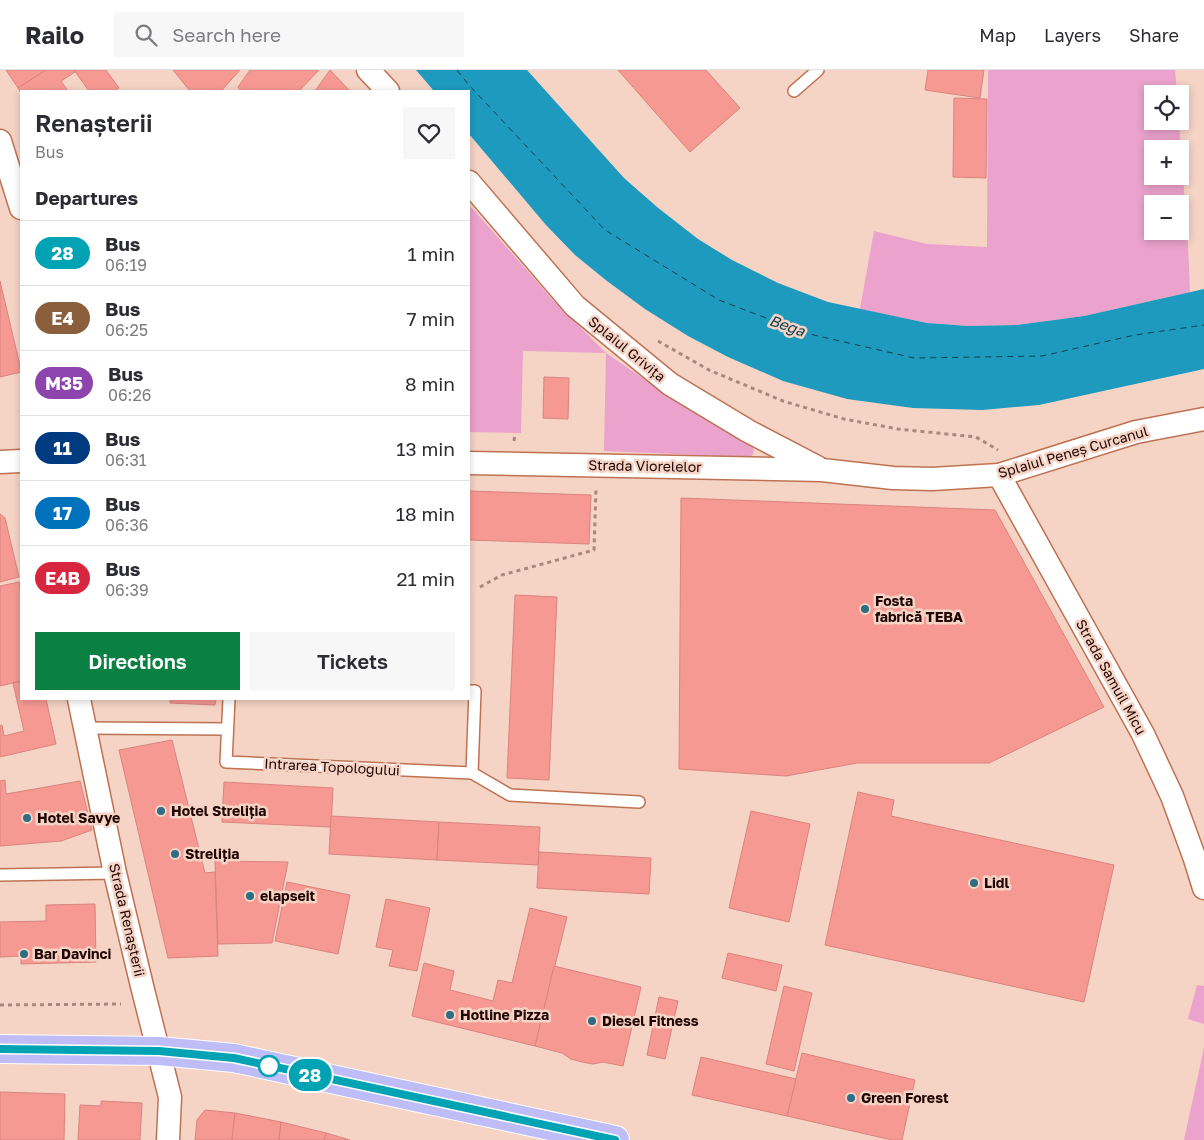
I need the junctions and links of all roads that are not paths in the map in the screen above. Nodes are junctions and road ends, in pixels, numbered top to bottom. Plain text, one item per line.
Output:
1 (368, 70) edge
2 (818, 70) edge
3 (387, 90) edge
4 (794, 91) dead end
5 (0, 141) edge
6 (470, 183) edge
7 (20, 205) edge
8 (1204, 419) edge
9 (20, 461) edge
10 (0, 462) edge
11 (470, 463) edge
12 (1002, 465) junction
13 (822, 470) junction
14 (470, 691) edge
15 (79, 700) edge
16 (229, 700) edge
17 (86, 728) junction
18 (227, 729) junction
19 (472, 773) junction
20 (639, 802) dead end
21 (115, 872) junction
22 (0, 875) edge
23 (1204, 888) edge
24 (0, 1049) edge
25 (159, 1051) junction
26 (168, 1140) edge
27 (615, 1140) edge

1 - 3 street
2 - 4 lane
5 - 7 street
6 - 13 street, Splaiul Grivița
8 - 12 street, Splaiul Peneș Curcanul
9 - 10 street
11 - 13 street, Strada Viorelelor
12 - 13 street, Splaiul Peneș Curcanul
12 - 23 street, Strada Samuil Micu
14 - 19 lane
15 - 17 street, Strada Renașterii
16 - 18 lane, Intrarea Topologului
17 - 18 lane
17 - 21 street, Strada Renașterii
18 - 19 lane, Intrarea Topologului
19 - 20 lane, Intrarea Topologului
21 - 22 lane
21 - 25 street, Strada Renașterii
24 - 25 main road
25 - 26 street, Strada Renașterii
25 - 27 main road

